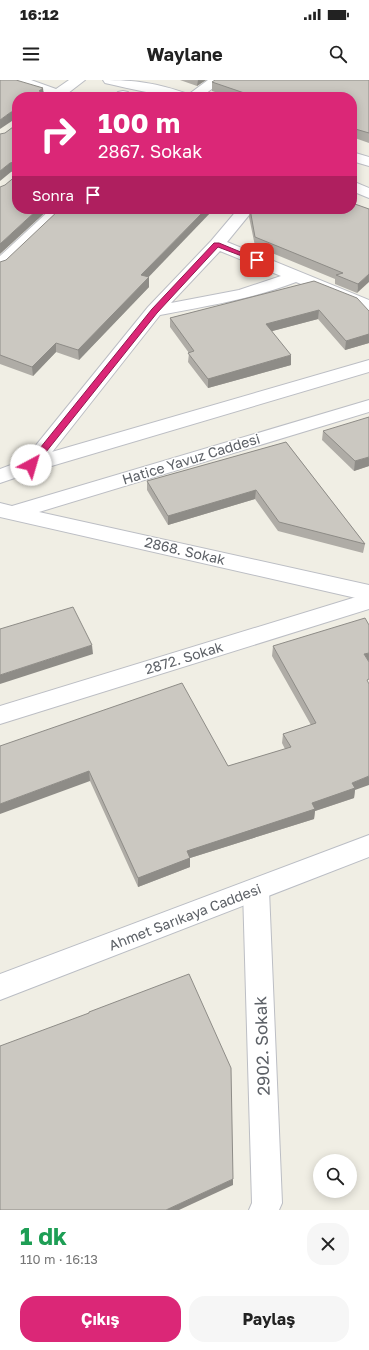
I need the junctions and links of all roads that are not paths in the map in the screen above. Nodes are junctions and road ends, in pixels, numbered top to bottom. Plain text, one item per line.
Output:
1 (18, 80) edge
2 (78, 80) edge
3 (110, 80) edge
4 (217, 80) edge
5 (48, 92) edge
6 (60, 92) edge
7 (119, 92) edge
8 (169, 92) edge
9 (199, 92) edge
10 (357, 158) edge
11 (369, 162) edge
12 (357, 188) edge
13 (369, 193) edge
14 (55, 214) edge
15 (242, 214) edge
16 (217, 244) junction
17 (0, 265) edge
18 (297, 276) junction
19 (369, 306) edge
20 (154, 311) junction
21 (369, 366) edge
22 (369, 406) edge
23 (31, 465) junction
24 (0, 476) edge
25 (4, 513) edge
26 (369, 593) edge
27 (369, 601) edge
28 (0, 715) edge
29 (369, 846) edge
30 (256, 890) junction
31 (0, 987) edge
32 (266, 1206) edge

1 - 5 street
2 - 6 street
3 - 7 street
3 - 8 street
4 - 9 street
10 - 11 street
12 - 13 street
14 - 17 street
15 - 16 street
16 - 18 street
16 - 20 street
18 - 19 street
18 - 20 street
20 - 23 street
21 - 23 street
22 - 25 street, Hatice Yavuz Caddesi
23 - 24 street
25 - 26 street, 2868. Sokak
27 - 28 street, 2872. Sokak
29 - 30 street, Ahmet Sarıkaya Caddesi
30 - 31 street, Ahmet Sarıkaya Caddesi
30 - 32 street, 2902. Sokak

